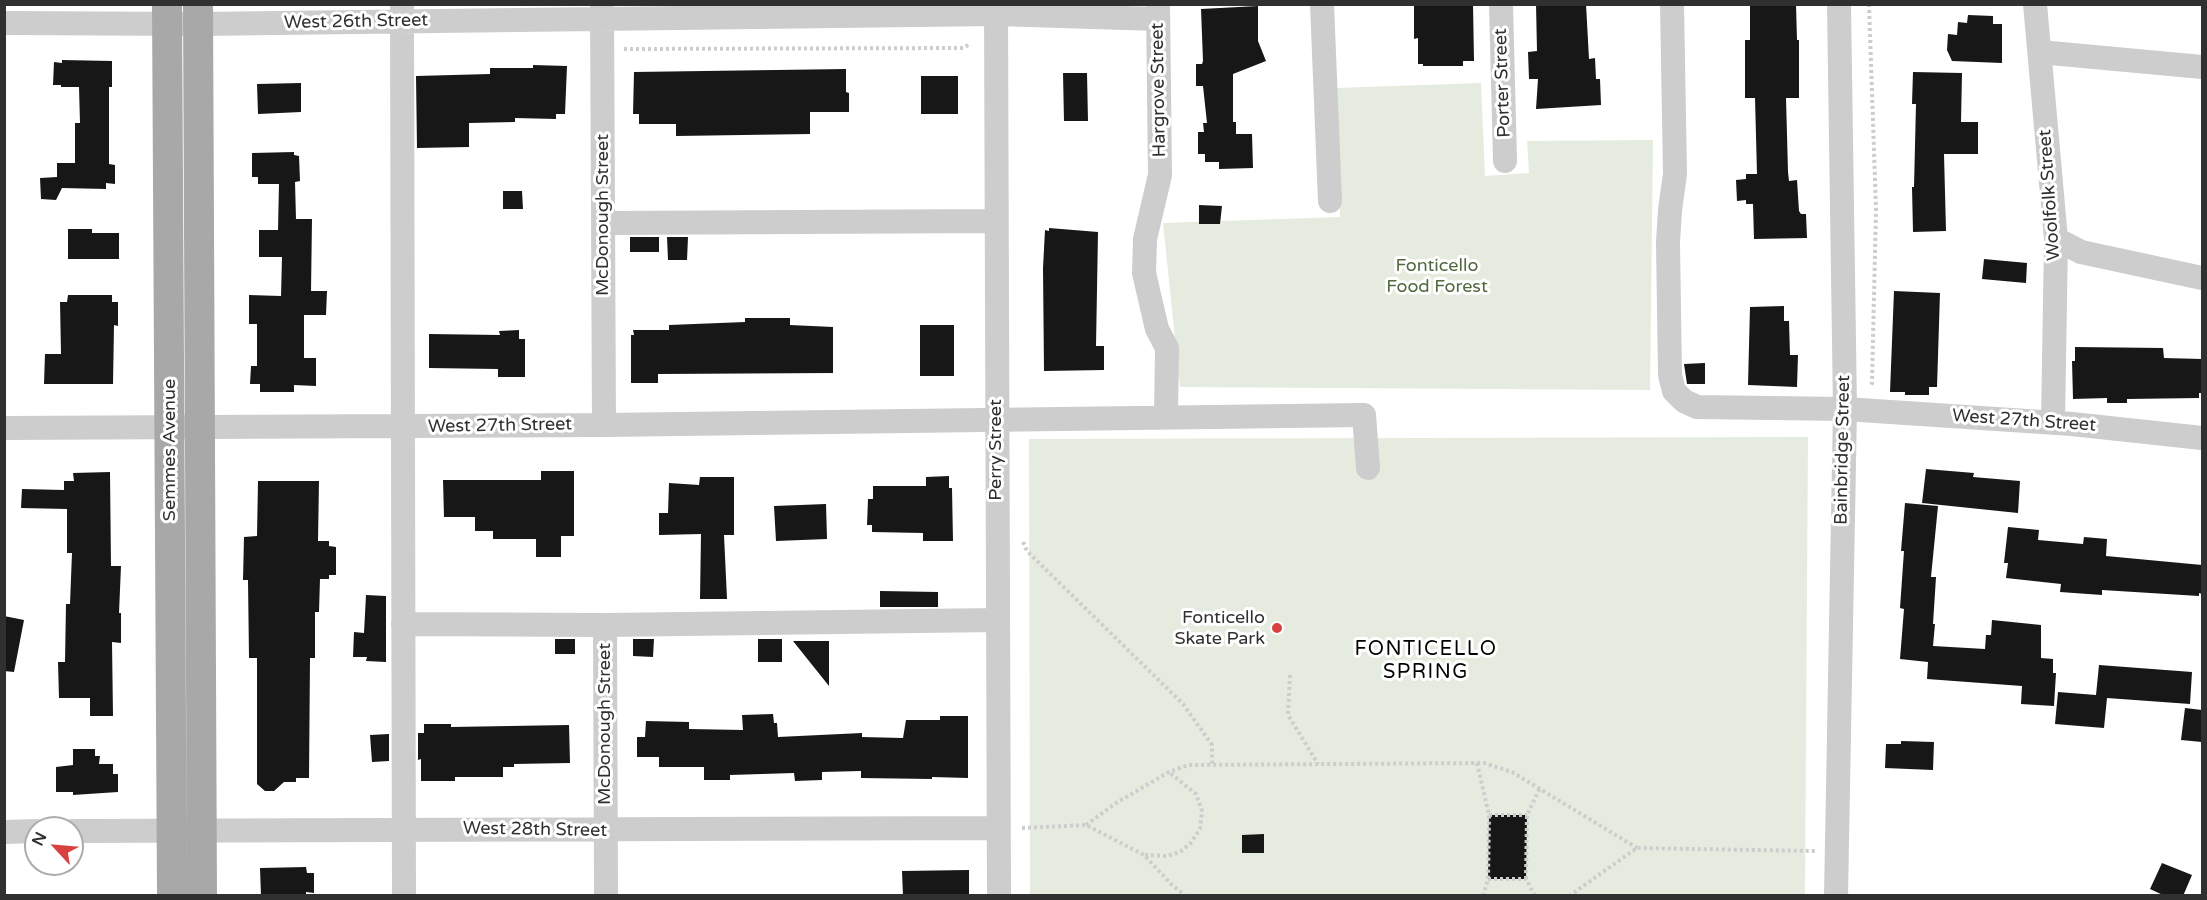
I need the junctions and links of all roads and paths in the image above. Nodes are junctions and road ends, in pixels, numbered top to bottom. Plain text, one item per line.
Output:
1 (1322, 4) edge
2 (1501, 4) edge
3 (1672, 4) edge
4 (1839, 4) edge
5 (1869, 4) edge
6 (2035, 4) edge
7 (1002, 8) edge
8 (602, 11) edge
9 (1158, 12) edge
10 (402, 13) edge
11 (166, 14) edge
12 (198, 14) edge
13 (4, 23) edge
14 (970, 44) dead end
15 (617, 46) dead end
16 (2040, 52) junction
17 (2202, 67) edge
18 (1505, 161) dead end
19 (1330, 201) dead end
20 (996, 221) junction
21 (604, 223) junction
22 (2056, 239) junction
23 (2202, 278) edge
24 (1868, 390) dead end
25 (1845, 409) junction
26 (1166, 417) junction
27 (996, 418) junction
28 (2053, 423) junction
29 (604, 425) junction
30 (404, 426) junction
31 (4, 428) edge
32 (170, 428) junction
33 (200, 428) junction
34 (2202, 438) edge
35 (1368, 468) dead end
36 (1020, 536) dead end
37 (997, 620) junction
38 (403, 624) junction
39 (605, 625) junction
40 (1290, 675) dead end
41 (1477, 763) junction
42 (1318, 764) junction
43 (1212, 765) junction
44 (1169, 772) junction
45 (1540, 788) junction
46 (1489, 815) junction
47 (1527, 815) junction
48 (1086, 825) junction
49 (403, 828) junction
50 (998, 828) junction
51 (201, 829) junction
52 (172, 830) junction
53 (24, 831) edge
54 (84, 831) edge
55 (606, 831) junction
56 (4, 832) edge
57 (1637, 848) junction
58 (1836, 851) junction
59 (1144, 855) junction
60 (1488, 879) junction
61 (1526, 879) junction
62 (172, 896) edge
63 (202, 896) edge
64 (404, 896) edge
65 (606, 896) edge
66 (999, 896) edge
67 (1186, 896) edge
68 (1483, 896) edge
69 (1535, 896) edge
70 (1569, 896) edge
71 (1836, 896) edge

1 - 19 street
2 - 18 street, Porter Street
3 - 25 street, West 27th Street
4 - 25 street, Bainbridge Street
5 - 24 path
6 - 16 street, Woolfolk Street
7 - 8 street, West 26th Street
7 - 9 street, West 26th Street
7 - 20 street, Perry Street
8 - 10 street, West 26th Street
8 - 21 street, McDonough Street
9 - 26 street, Hargrove Street
10 - 12 street, West 26th Street
10 - 30 street
11 - 12 street, West 26th Street
11 - 13 street, West 26th Street
11 - 32 main road, Semmes Avenue
12 - 33 main road, Semmes Avenue
14 - 15 path
16 - 17 street
16 - 22 street, Woolfolk Street
20 - 21 street
20 - 27 street, Perry Street
21 - 29 street, McDonough Street
22 - 23 street
22 - 28 street, Woolfolk Street
25 - 28 street, West 27th Street
25 - 58 street, Bainbridge Street
26 - 27 street, West 27th Street
26 - 35 street, West 27th Street
27 - 29 street, West 27th Street
27 - 37 street, Perry Street
28 - 34 street, West 27th Street
29 - 30 street, West 27th Street
30 - 33 street, West 27th Street
30 - 38 street
31 - 32 street, West 27th Street
32 - 33 street, West 27th Street
32 - 52 main road, Semmes Avenue
33 - 51 main road, Semmes Avenue
36 - 43 path
37 - 39 street
37 - 50 street, Perry Street
38 - 39 street
38 - 49 street
39 - 55 street, McDonough Street
40 - 42 path
41 - 42 path
41 - 45 path
41 - 46 path
42 - 43 path
43 - 44 path
44 - 48 path
44 - 59 path
45 - 47 path
45 - 57 path
46 - 47 path
46 - 60 path
47 - 61 path
48 - 50 path
48 - 59 path
49 - 51 street, West 28th Street
49 - 55 street, West 28th Street
49 - 64 street
50 - 55 street, West 28th Street
50 - 66 street, Perry Street
51 - 52 street, West 28th Street
51 - 63 main road, Semmes Avenue
52 - 54 street, West 28th Street
52 - 62 main road, Semmes Avenue
53 - 56 street
55 - 65 street, McDonough Street
57 - 58 path
57 - 70 path
58 - 71 street, Bainbridge Street
59 - 67 path
60 - 61 path
60 - 68 path
61 - 69 path

